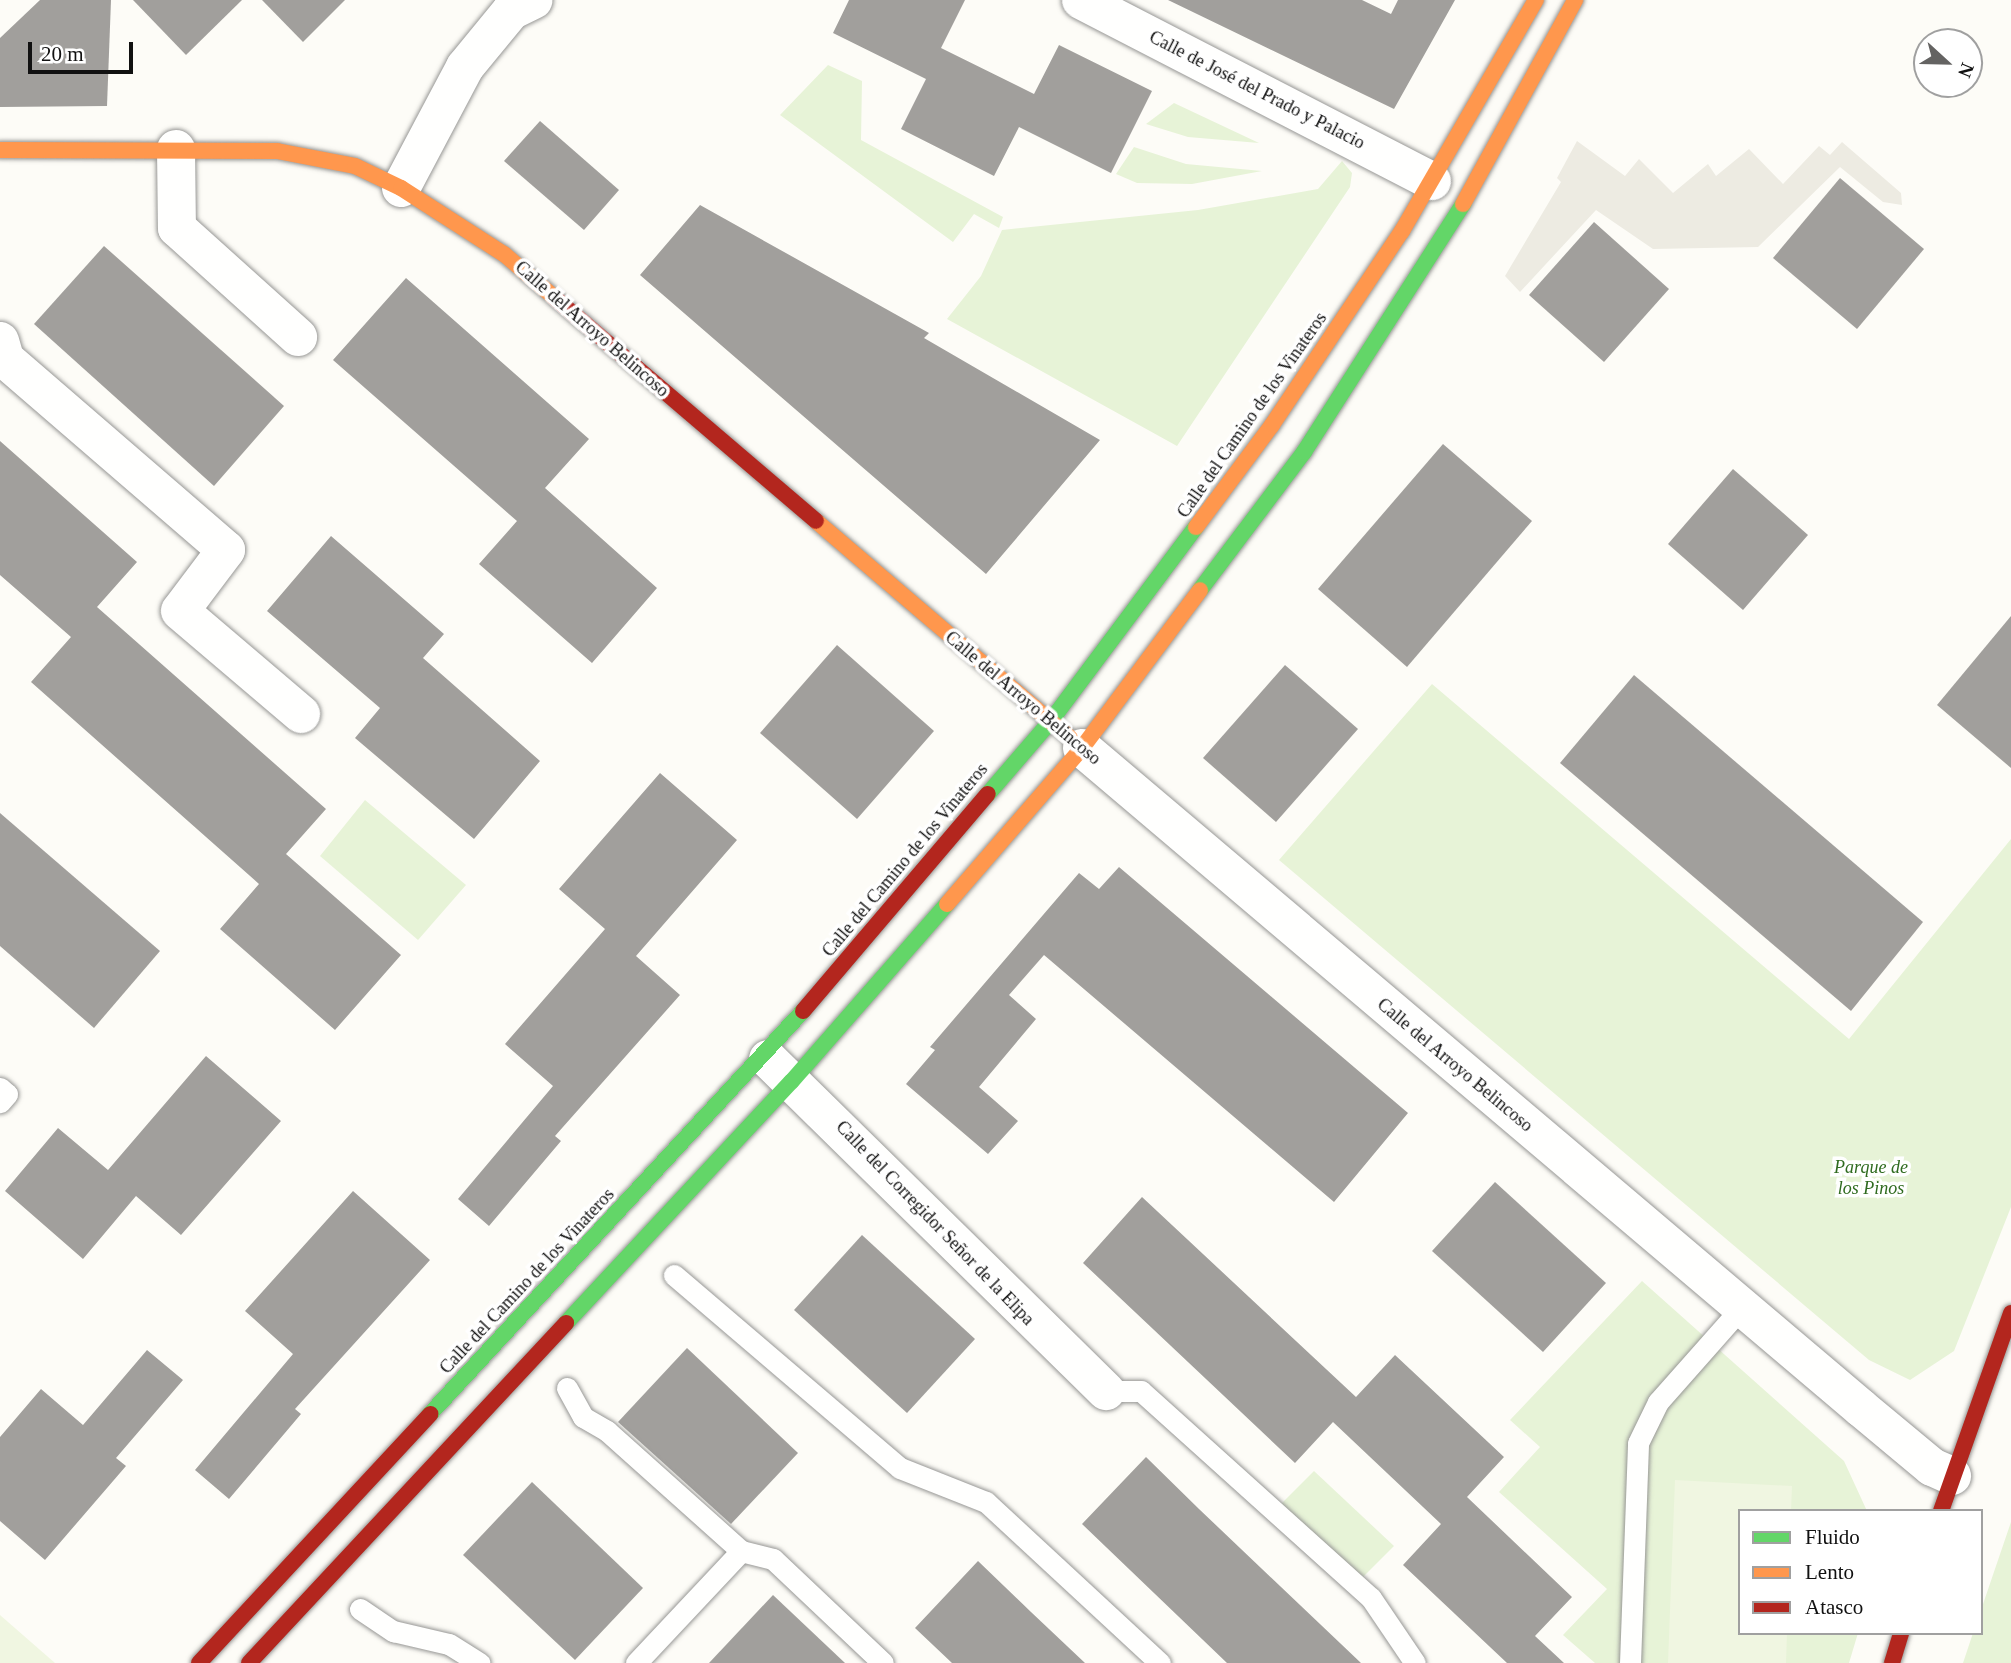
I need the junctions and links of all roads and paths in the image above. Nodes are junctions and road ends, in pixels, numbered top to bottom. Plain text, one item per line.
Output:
1 (534, 0) edge
2 (1081, 0) edge
3 (1536, 0) edge
4 (1575, 0) edge
5 (176, 149) junction
6 (0, 150) edge
7 (1432, 181) junction
8 (401, 188) junction
9 (298, 337) dead end
10 (0, 341) edge
11 (301, 715) dead end
12 (1050, 722) junction
13 (1082, 748) junction
14 (778, 1068) junction
15 (0, 1088) edge
16 (0, 1102) edge
17 (674, 1275) dead end
18 (1742, 1307) junction
19 (2011, 1313) edge
20 (567, 1388) dead end
21 (1106, 1391) joint
22 (1947, 1493) edge
23 (741, 1551) junction
24 (360, 1609) dead end
25 (1900, 1635) edge
26 (207, 1660) edge
27 (249, 1663) edge
28 (480, 1663) edge
29 (636, 1663) edge
30 (883, 1663) edge
31 (1160, 1663) edge
32 (1415, 1663) edge
33 (1630, 1663) edge
34 (1892, 1663) edge

1 - 8 street
2 - 7 street, Calle de José del Prado y Palacio
3 - 7 main road, Calle del Camino de los Vinateros
4 - 13 main road, Calle del Camino de los Vinateros
5 - 6 main road, Calle del Arroyo Belincoso
5 - 8 main road, Calle del Arroyo Belincoso
5 - 9 street
7 - 12 main road, Calle del Camino de los Vinateros
8 - 12 main road, Calle del Arroyo Belincoso
10 - 11 street
12 - 13 main road, Calle del Arroyo Belincoso
12 - 14 main road, Calle del Camino de los Vinateros
13 - 14 main road, Calle del Camino de los Vinateros
13 - 18 street, Calle del Arroyo Belincoso
14 - 21 street, Calle del Corregidor Señor de la Elipa
14 - 26 main road, Calle del Camino de los Vinateros
14 - 27 main road, Calle del Camino de los Vinateros
15 - 16 lane
17 - 31 lane
18 - 22 street, Calle del Arroyo Belincoso
18 - 33 lane
19 - 22 main road
20 - 23 lane
21 - 32 lane
23 - 29 lane
23 - 30 lane
24 - 28 lane
25 - 34 main road

